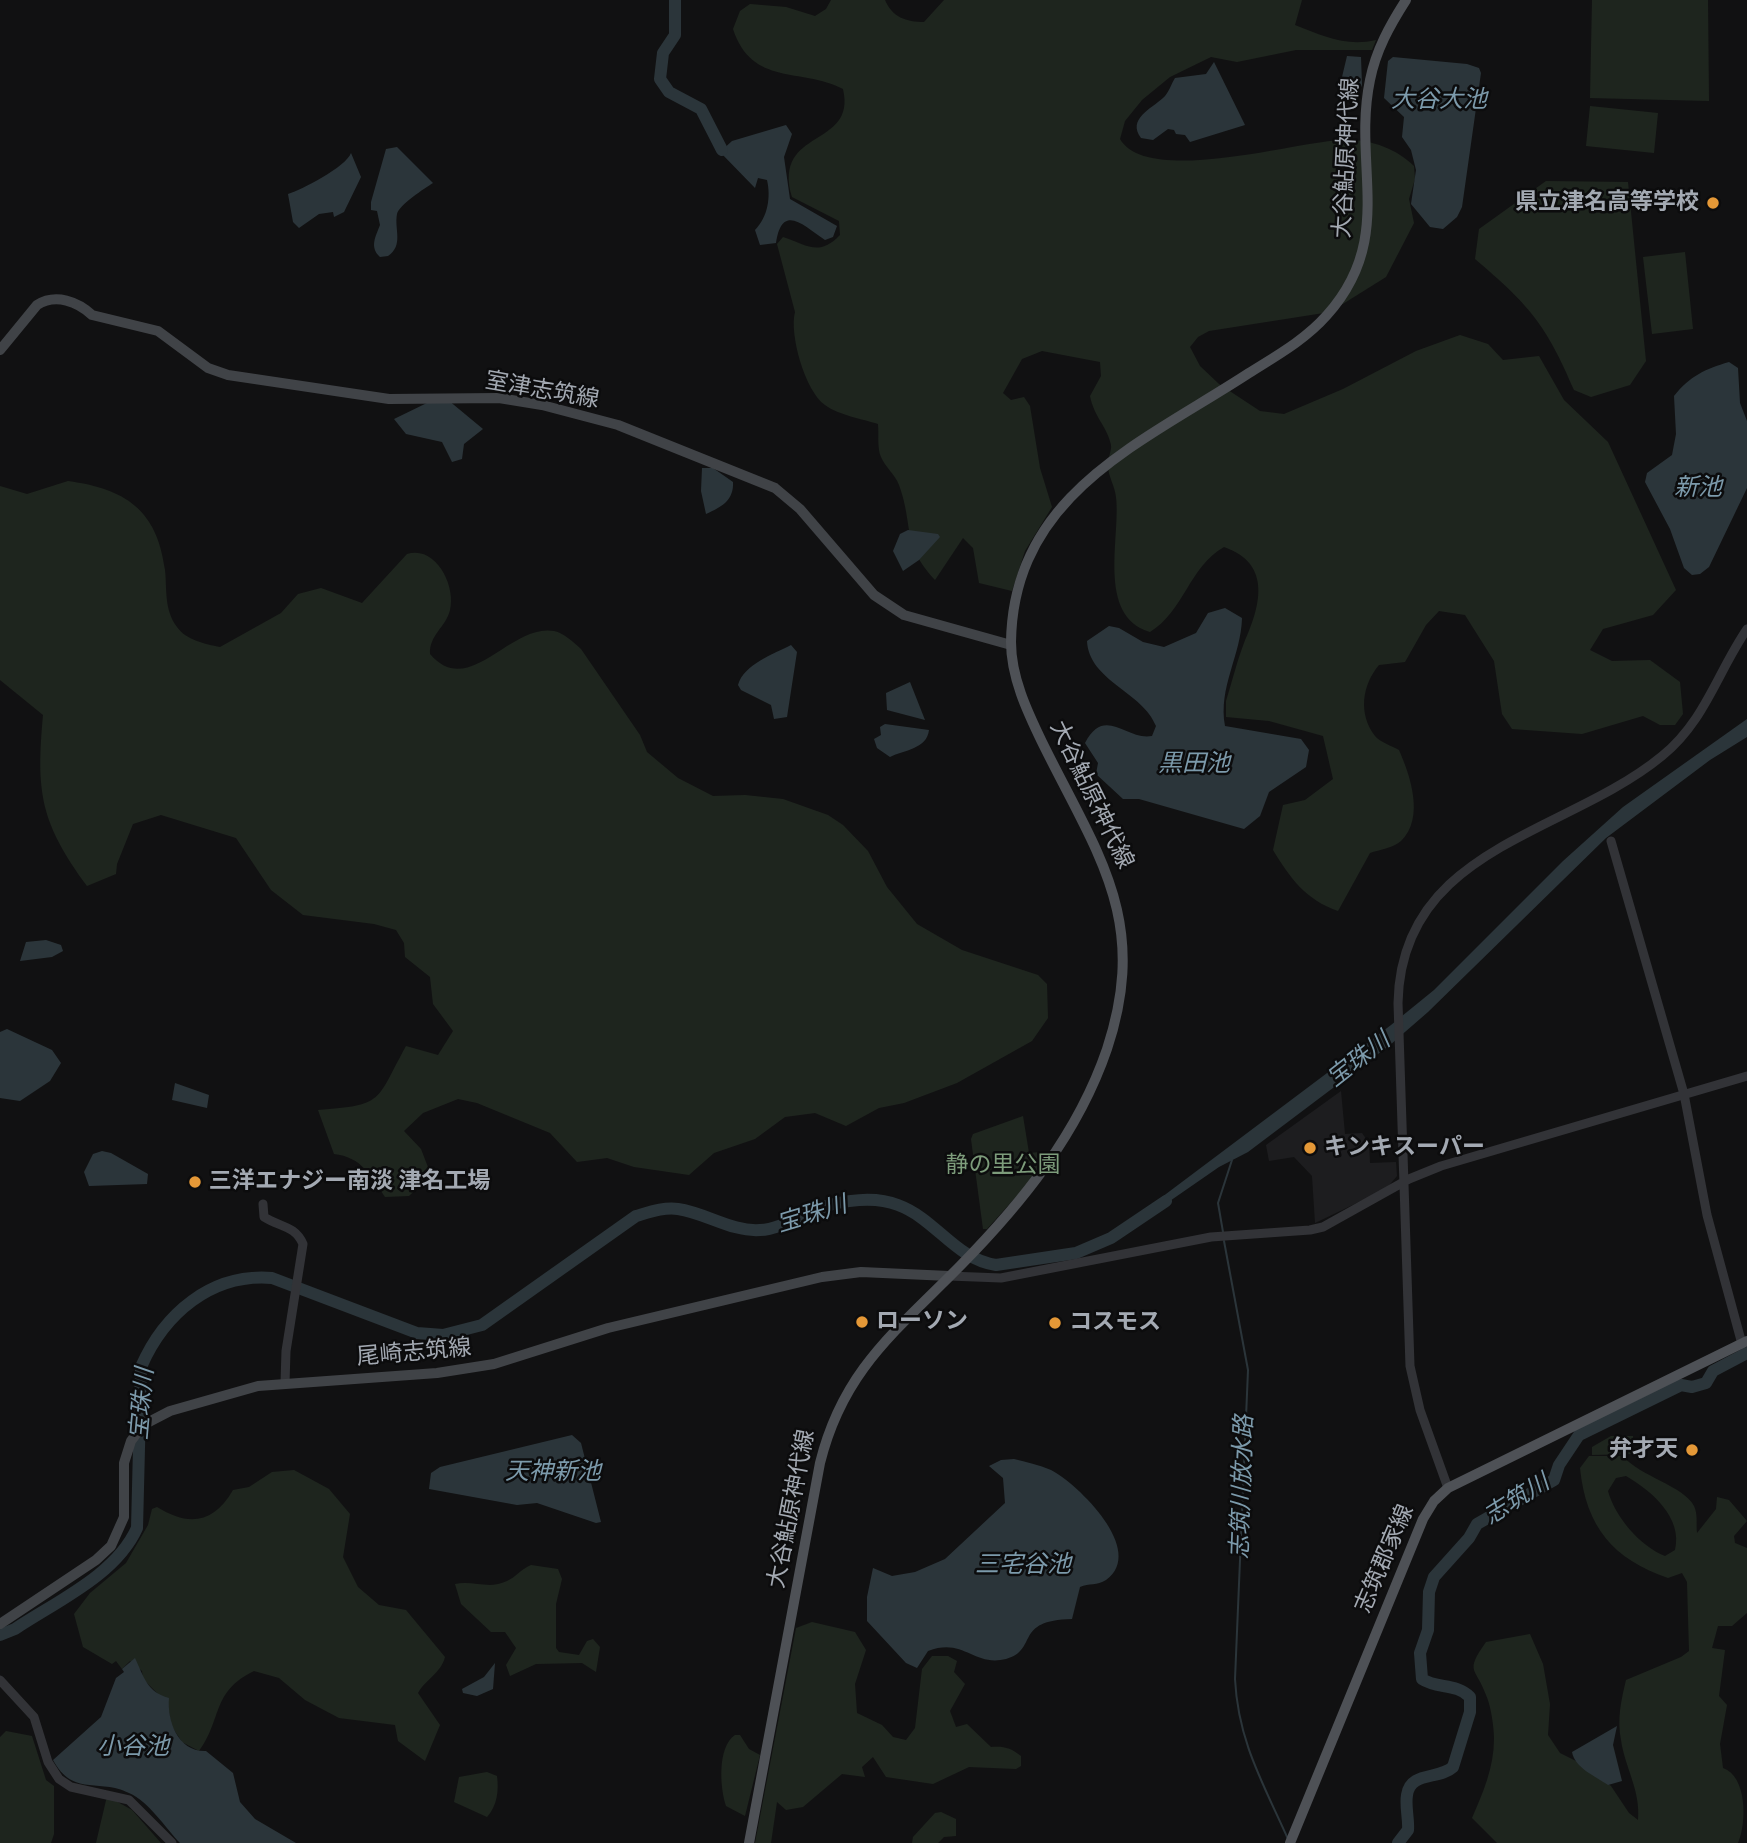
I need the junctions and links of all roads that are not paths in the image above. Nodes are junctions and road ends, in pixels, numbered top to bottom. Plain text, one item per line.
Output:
1 (1406, 0) edge
2 (0, 350) edge
3 (1747, 629) edge
4 (1011, 645) junction
5 (1611, 841) dead end
6 (1747, 1076) edge
7 (1684, 1094) junction
8 (1404, 1183) junction
9 (263, 1204) dead end
10 (949, 1276) junction
11 (1745, 1343) edge
12 (285, 1383) junction
13 (1448, 1489) junction
14 (0, 1624) edge
15 (0, 1680) edge
16 (172, 1843) edge
17 (749, 1843) edge
18 (1290, 1843) edge

1 - 4 main road, 大谷鮎原神代線
2 - 4 main road, 室津志筑線
3 - 8 street
4 - 10 main road, 大谷鮎原神代線
5 - 7 street
6 - 7 street
7 - 8 street
7 - 11 street
8 - 10 street
8 - 13 street
9 - 12 street
10 - 12 main road, 尾崎志筑線
10 - 17 main road, 大谷鮎原神代線
11 - 13 main road, 志筑郡家線
12 - 14 main road, 尾崎志筑線
13 - 18 main road, 志筑郡家線
15 - 16 street

